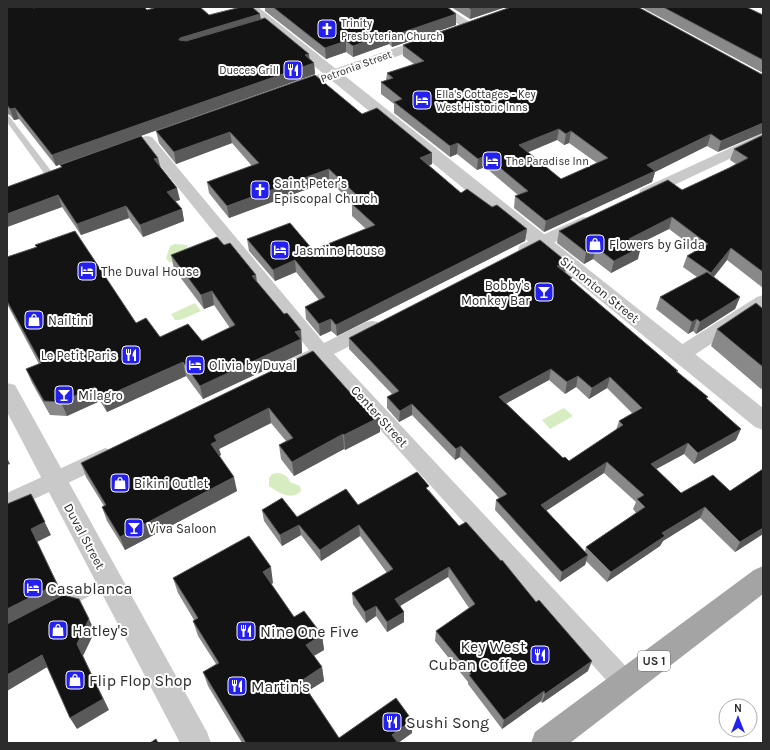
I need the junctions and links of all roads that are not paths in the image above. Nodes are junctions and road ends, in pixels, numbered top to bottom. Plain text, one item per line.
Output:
1 (249, 7) edge
2 (440, 7) edge
3 (482, 21) edge
4 (469, 26) junction
5 (454, 31) edge
6 (440, 36) edge
7 (333, 74) junction
8 (281, 93) edge
9 (7, 117) edge
10 (763, 137) edge
11 (146, 140) edge
12 (64, 169) edge
13 (49, 174) junction
14 (35, 180) edge
15 (634, 198) edge
16 (599, 215) edge
17 (541, 242) junction
18 (513, 255) edge
19 (763, 301) edge
20 (386, 320) edge
21 (322, 353) junction
22 (680, 355) junction
23 (279, 373) edge
24 (7, 391) edge
25 (763, 421) edge
26 (122, 448) edge
27 (54, 480) junction
28 (7, 503) edge
29 (763, 578) edge
30 (108, 581) junction
31 (57, 607) edge
32 (625, 683) junction
33 (196, 743) edge
34 (546, 743) edge

1 - 7 street, Simonton Street
2 - 4 street
3 - 4 street
4 - 5 street
6 - 7 street, Petronia Street
7 - 8 street, Petronia Street
7 - 17 street, Simonton Street
9 - 13 lane
10 - 15 street
11 - 21 street, Center Street
12 - 13 street
13 - 14 street
16 - 17 street
17 - 18 street
17 - 22 street, Simonton Street
19 - 22 street
20 - 21 street
21 - 23 street
21 - 32 street, Center Street
22 - 25 street, Simonton Street
24 - 27 street, Duval Street
26 - 27 street
27 - 28 street
27 - 30 street, Duval Street
29 - 32 main road, US 1
30 - 31 lane
30 - 33 street, Duval Street
32 - 34 main road, US 1

